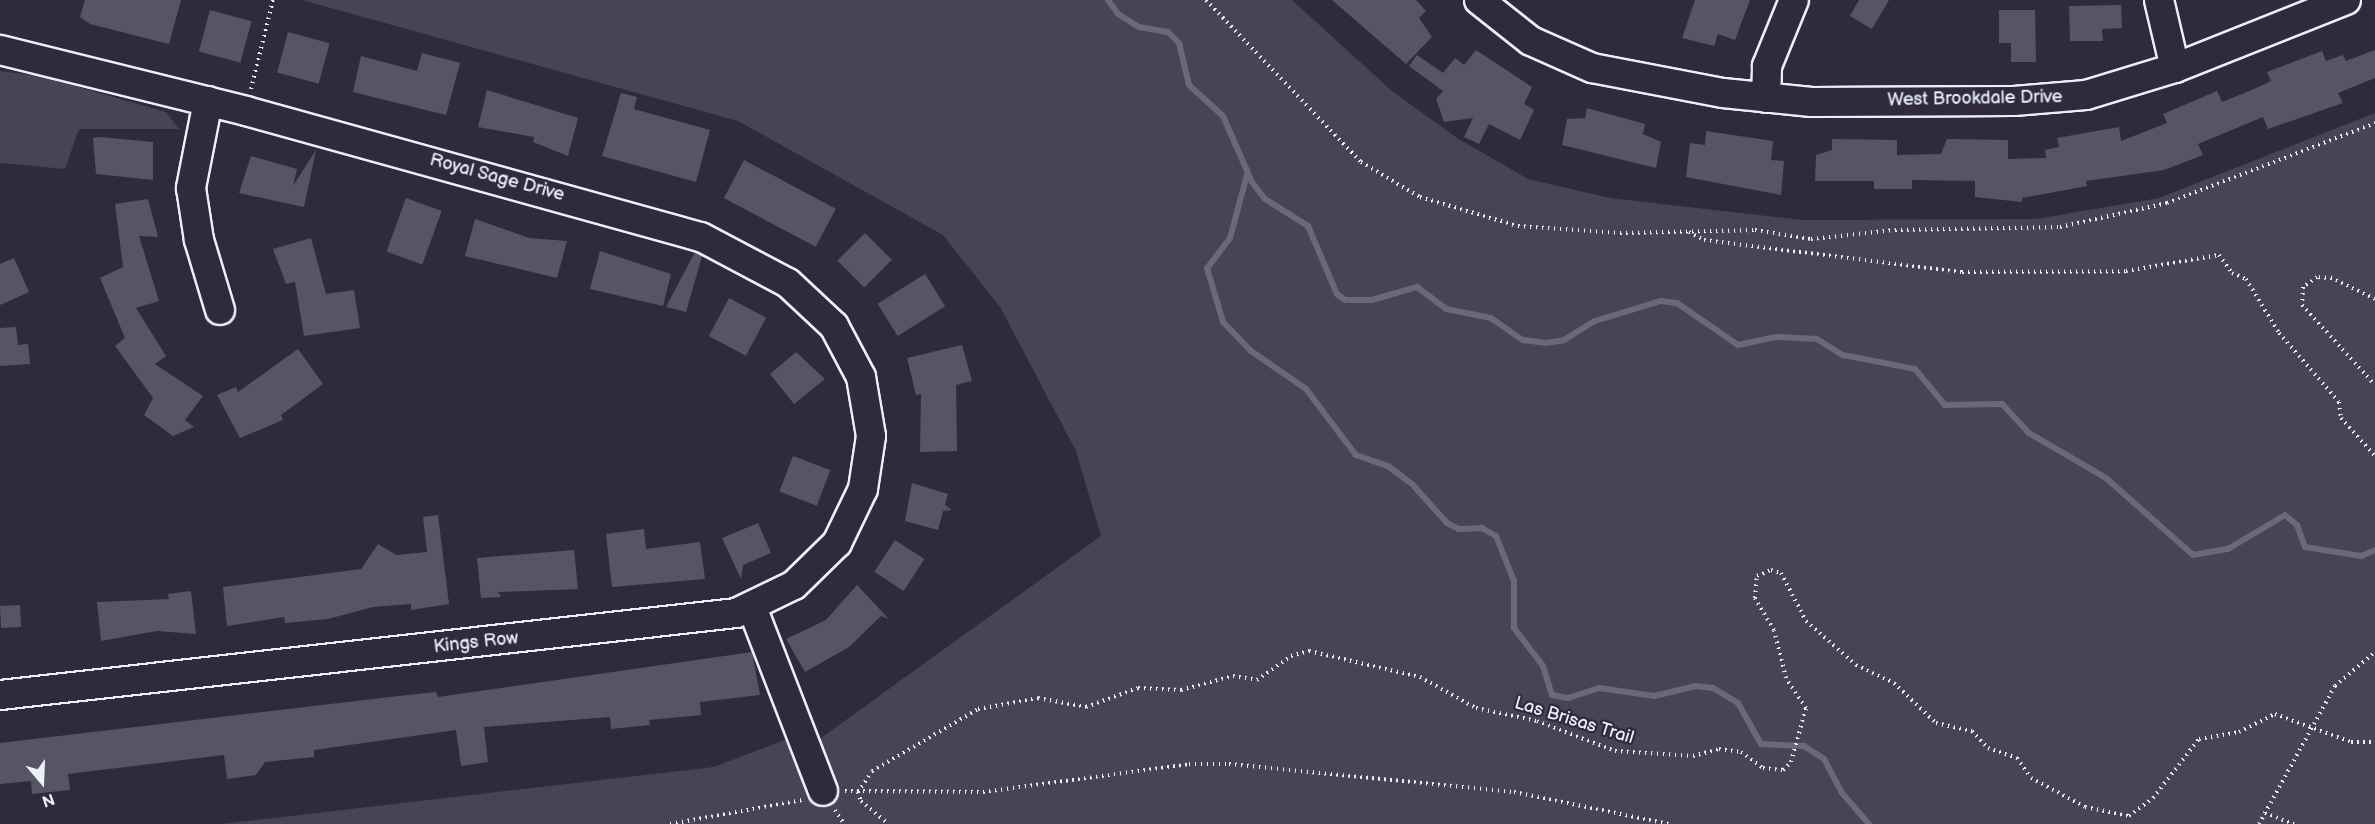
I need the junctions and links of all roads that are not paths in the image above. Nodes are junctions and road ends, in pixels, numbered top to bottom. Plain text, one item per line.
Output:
1 (1479, 0) edge
2 (1794, 0) edge
3 (2158, 0) edge
4 (2346, 0) edge
5 (0, 50) edge
6 (2175, 68) junction
7 (1766, 98) junction
8 (208, 101) junction
9 (220, 310) dead end
10 (870, 458) joint
11 (752, 607) junction
12 (0, 695) edge
13 (823, 791) road end

1 - 7 street, West Brookdale Drive
2 - 7 street
3 - 6 street
4 - 6 street, West Brookdale Drive
5 - 8 street, Royal Sage Drive
6 - 7 street, West Brookdale Drive
8 - 9 street
8 - 10 street, Royal Sage Drive
10 - 11 street, Kings Row
11 - 12 street, Kings Row
11 - 13 street

